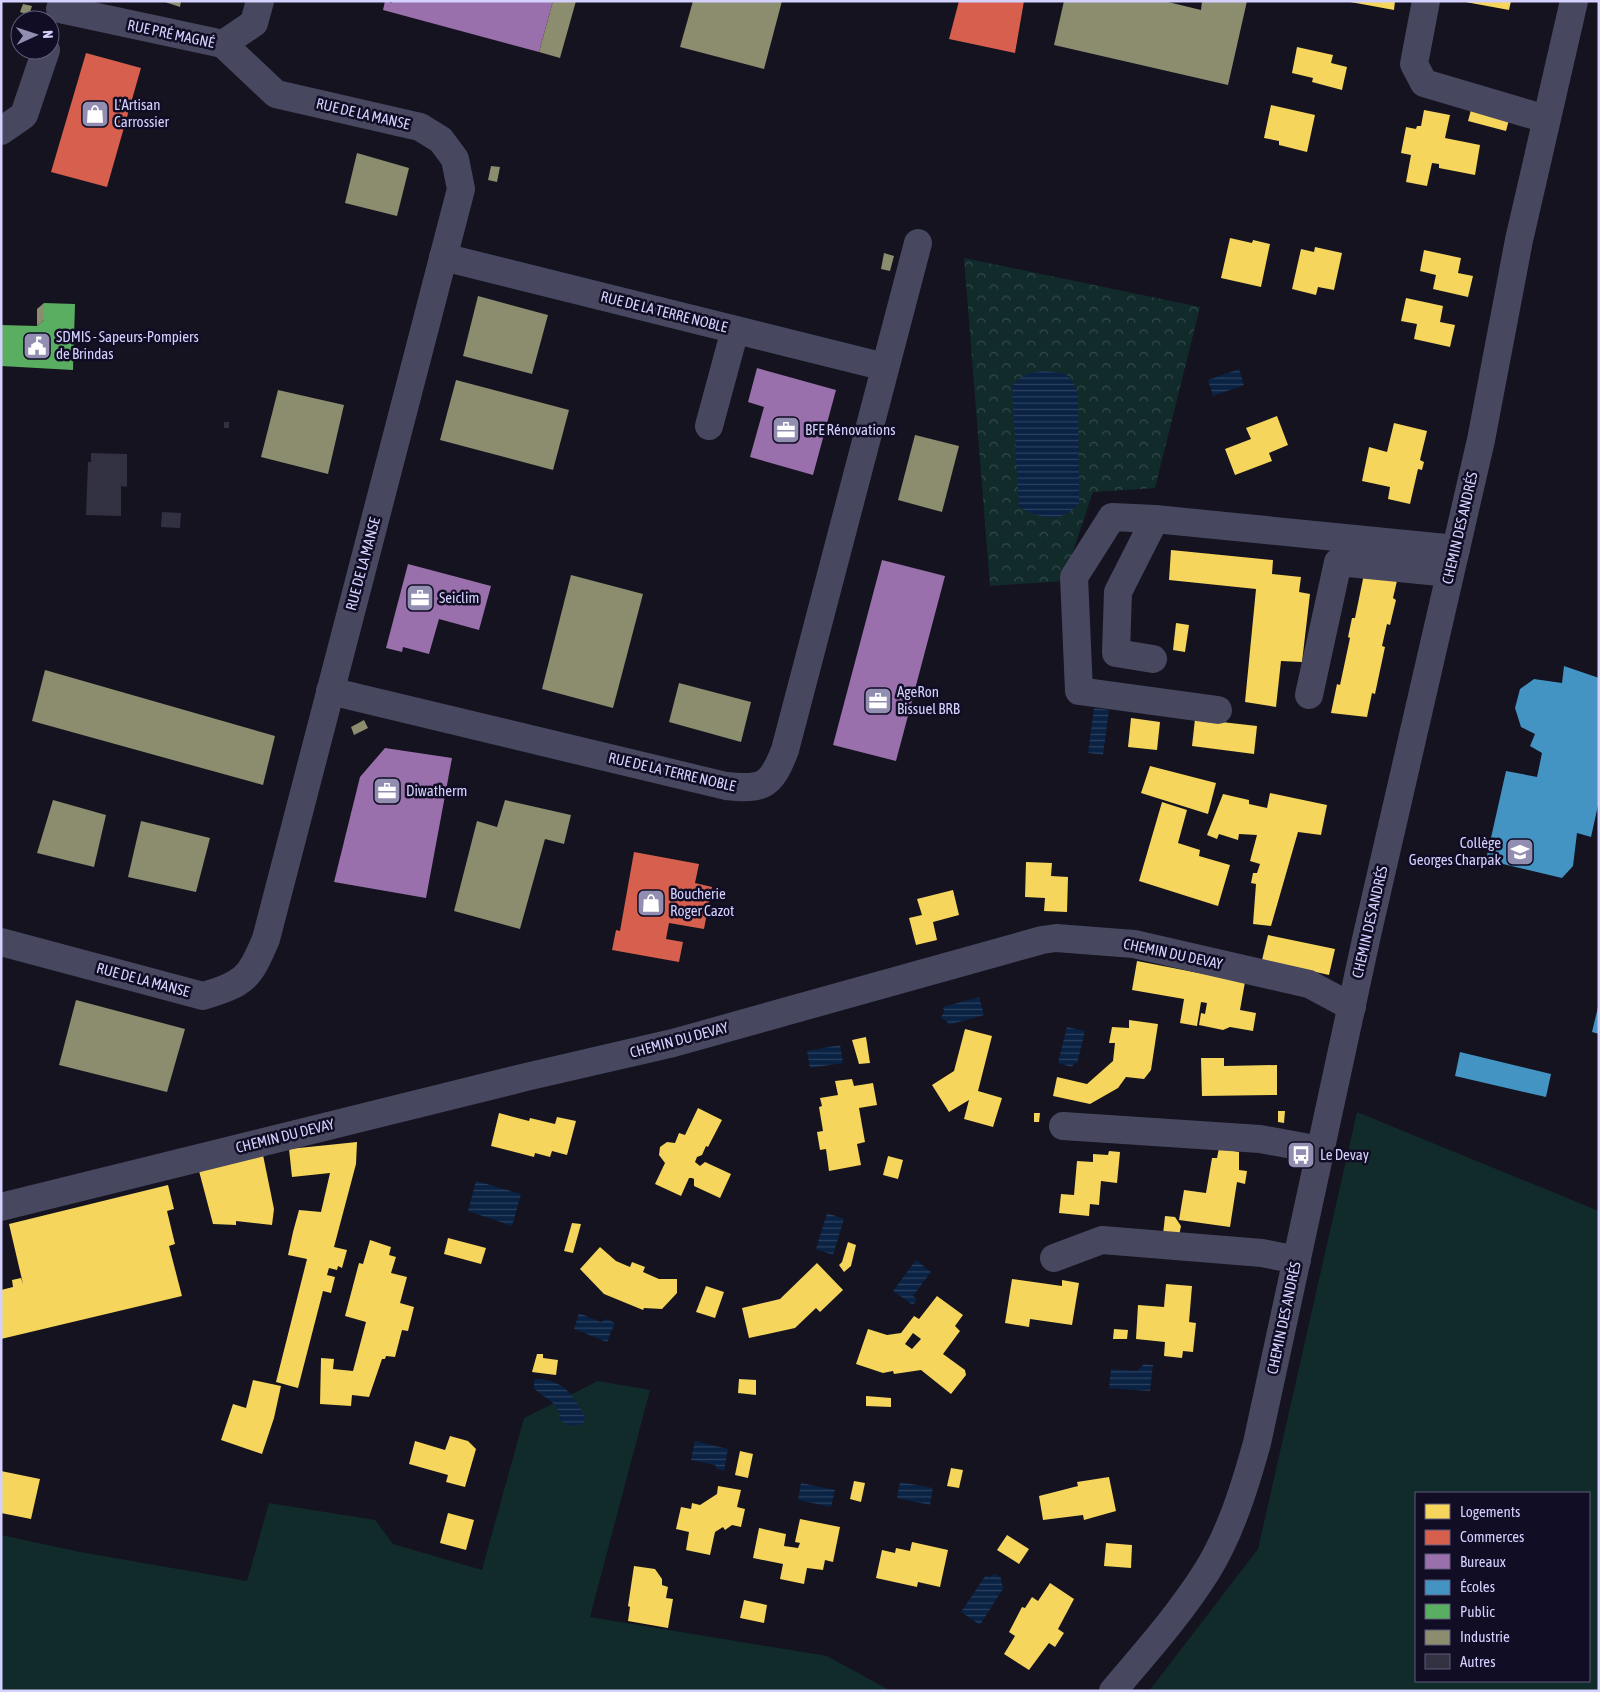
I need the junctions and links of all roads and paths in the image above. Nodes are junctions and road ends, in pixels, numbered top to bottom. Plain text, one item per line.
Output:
1 (260, 1) edge
2 (1426, 1) edge
3 (1574, 1) edge
4 (61, 5) edge
5 (223, 44) junction
6 (43, 60) edge
7 (1546, 119) junction
8 (1, 131) edge
9 (918, 243) dead end
10 (443, 257) junction
11 (735, 330) junction
12 (885, 367) junction
13 (709, 426) dead end
14 (1155, 519) junction
15 (1453, 561) junction
16 (1153, 659) dead end
17 (330, 691) junction
18 (1310, 695) dead end
19 (1218, 710) dead end
20 (1, 942) edge
21 (1352, 1007) junction
22 (1063, 1126) dead end
23 (1320, 1150) junction
24 (1, 1207) edge
25 (1054, 1258) dead end
26 (1296, 1260) junction
27 (1113, 1691) edge

1 - 5 street, RUE PRÉ MAGNÉ
2 - 7 street
3 - 7 street, CHEMIN DES ANDRÉS
4 - 5 street, RUE PRÉ MAGNÉ
5 - 10 street, RUE DE LA MANSE
6 - 8 street
7 - 15 street, CHEMIN DES ANDRÉS
9 - 12 street, RUE DE LA TERRE NOBLE
10 - 11 street, RUE DE LA TERRE NOBLE
10 - 17 street, RUE DE LA MANSE
11 - 12 street, RUE DE LA TERRE NOBLE
11 - 13 street
12 - 17 street, RUE DE LA TERRE NOBLE
14 - 15 street
14 - 16 street
14 - 19 street
15 - 18 street
15 - 21 street, CHEMIN DES ANDRÉS
17 - 20 street, RUE DE LA MANSE
21 - 23 street, CHEMIN DES ANDRÉS
21 - 24 street, CHEMIN DU DEVAY
22 - 23 street
23 - 26 street, CHEMIN DES ANDRÉS
25 - 26 street
26 - 27 street, CHEMIN DES ANDRÉS

